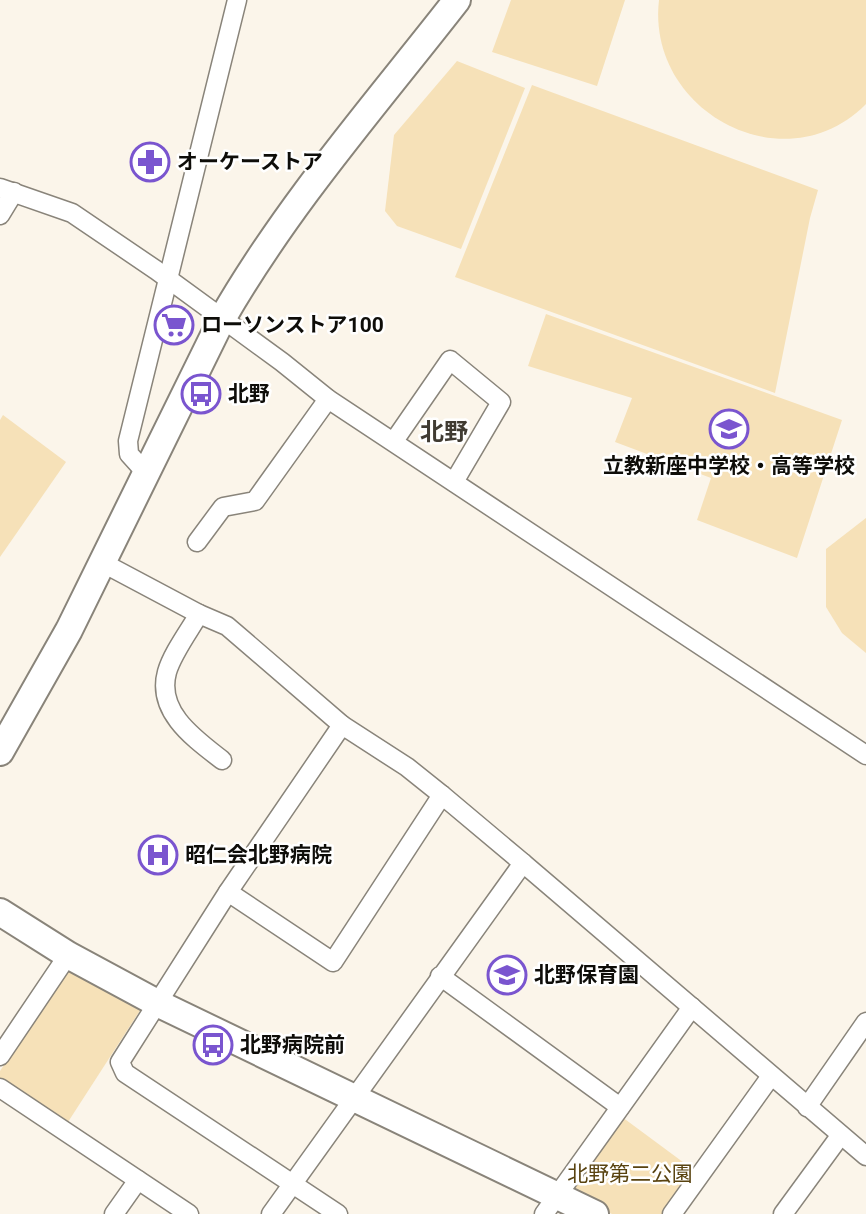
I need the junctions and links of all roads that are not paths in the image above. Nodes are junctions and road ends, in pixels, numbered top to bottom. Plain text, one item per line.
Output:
1 (237, 0) edge
2 (457, 0) edge
3 (7, 190) edge
4 (0, 215) edge
5 (168, 279) junction
6 (222, 319) junction
7 (328, 398) junction
8 (394, 442) junction
9 (147, 474) junction
10 (454, 482) junction
11 (197, 542) dead end
12 (103, 563) junction
13 (199, 614) junction
14 (342, 725) junction
15 (0, 752) edge
16 (866, 755) edge
17 (222, 760) dead end
18 (442, 794) junction
19 (523, 863) junction
20 (228, 892) junction
21 (0, 912) edge
22 (68, 955) junction
23 (440, 976) junction
24 (157, 1003) junction
25 (692, 1007) junction
26 (866, 1023) edge
27 (0, 1056) edge
28 (771, 1076) junction
29 (0, 1089) edge
30 (353, 1097) junction
31 (620, 1107) junction
32 (807, 1107) junction
33 (840, 1136) junction
34 (866, 1156) edge
35 (138, 1180) junction
36 (293, 1182) junction
37 (550, 1205) edge
38 (332, 1212) edge
39 (114, 1214) edge
40 (189, 1214) edge
41 (271, 1214) edge
42 (595, 1214) edge
43 (672, 1214) edge
44 (783, 1214) edge

1 - 5 street
2 - 6 street
3 - 4 street
3 - 5 street
5 - 6 street
5 - 9 street
6 - 7 street
6 - 9 street
7 - 8 street
7 - 11 street
8 - 10 street
8 - 10 street
9 - 12 street
10 - 16 street
12 - 13 street
12 - 15 street
13 - 14 street
13 - 17 street
14 - 18 street
14 - 20 street
18 - 19 street
18 - 20 street
19 - 23 street
19 - 25 street
20 - 24 street
21 - 22 street
22 - 24 street
22 - 27 street
23 - 30 street
23 - 31 street
24 - 30 street
24 - 36 street
25 - 28 street
25 - 31 street
26 - 32 street
28 - 32 street
28 - 43 street
29 - 35 street
30 - 36 street
30 - 37 street
31 - 37 street
32 - 33 street
33 - 34 street
33 - 44 street
35 - 39 street
35 - 40 street
36 - 38 street
36 - 41 street
37 - 42 street

